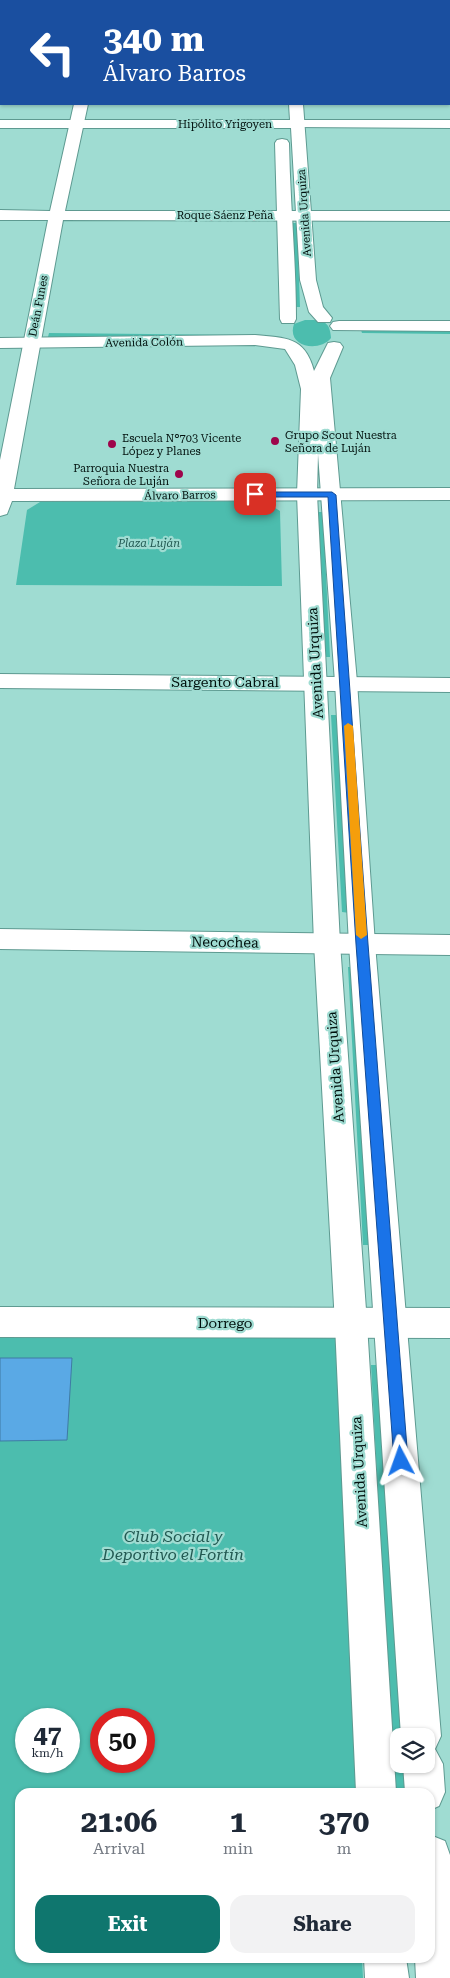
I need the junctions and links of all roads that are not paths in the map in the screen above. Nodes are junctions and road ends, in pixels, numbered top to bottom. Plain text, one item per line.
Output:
1 (81, 105) edge
2 (295, 105) edge
3 (287, 120) junction
4 (0, 124) edge
5 (78, 124) junction
6 (450, 124) edge
7 (0, 215) edge
8 (283, 215) junction
9 (304, 215) junction
10 (56, 216) junction
11 (450, 216) edge
12 (450, 326) edge
13 (0, 328) edge
14 (283, 330) junction
15 (334, 333) junction
16 (33, 335) junction
17 (450, 339) edge
18 (0, 343) edge
19 (320, 494) junction
20 (450, 494) edge
21 (1, 500) edge
22 (0, 681) edge
23 (346, 682) junction
24 (317, 683) junction
25 (450, 685) edge
26 (0, 938) edge
27 (327, 943) junction
28 (362, 944) junction
29 (450, 945) edge
30 (0, 1322) edge
31 (391, 1323) junction
32 (450, 1323) edge
33 (351, 1324) junction
34 (420, 1728) edge
35 (424, 1773) edge
36 (376, 1788) edge
37 (425, 1788) edge
38 (435, 1890) edge
39 (438, 1910) edge
40 (385, 1963) edge
41 (386, 1978) edge
42 (438, 1978) edge

1 - 5 main road, Deán Funes
2 - 3 main road, Avenida Urquiza
3 - 5 main road, Hipólito Yrigoyen
3 - 6 main road, Hipólito Yrigoyen
3 - 8 main road, Avenida Urquiza
3 - 9 main road, Avenida Urquiza
4 - 5 main road, Hipólito Yrigoyen
5 - 10 main road, Deán Funes
7 - 10 main road, Roque Sáenz Peña
8 - 9 main road, Roque Sáenz Peña
8 - 10 main road, Roque Sáenz Peña
8 - 14 main road, Avenida Urquiza
9 - 11 main road, Roque Sáenz Peña
9 - 15 main road, Avenida Urquiza
10 - 16 main road, Deán Funes
12 - 15 main road
13 - 16 main road, Avenida Colón
14 - 15 main road
14 - 15 main road
14 - 16 main road, Avenida Colón
14 - 16 main road, Avenida Colón
14 - 19 main road, Avenida Urquiza
15 - 17 main road
15 - 19 main road, Avenida Urquiza
16 - 18 main road, Avenida Colón
16 - 21 main road, Deán Funes
19 - 20 main road, Álvaro Barros
19 - 21 main road, Álvaro Barros
19 - 23 main road, Avenida Urquiza
19 - 24 main road, Avenida Urquiza
22 - 24 main road, Sargento Cabral
23 - 24 main road, Sargento Cabral
23 - 25 main road, Sargento Cabral
23 - 28 main road, Avenida Urquiza
24 - 27 main road, Avenida Urquiza
26 - 27 main road, Necochea
27 - 28 main road, Necochea
27 - 33 main road, Avenida Urquiza
28 - 29 main road, Necochea
28 - 31 main road, Avenida Urquiza
30 - 33 main road, Dorrego
31 - 32 main road, Dorrego
31 - 33 main road, Dorrego
31 - 34 main road, Avenida Urquiza
33 - 36 main road, Avenida Urquiza
35 - 37 main road
38 - 39 main road
39 - 42 main road
40 - 41 main road

